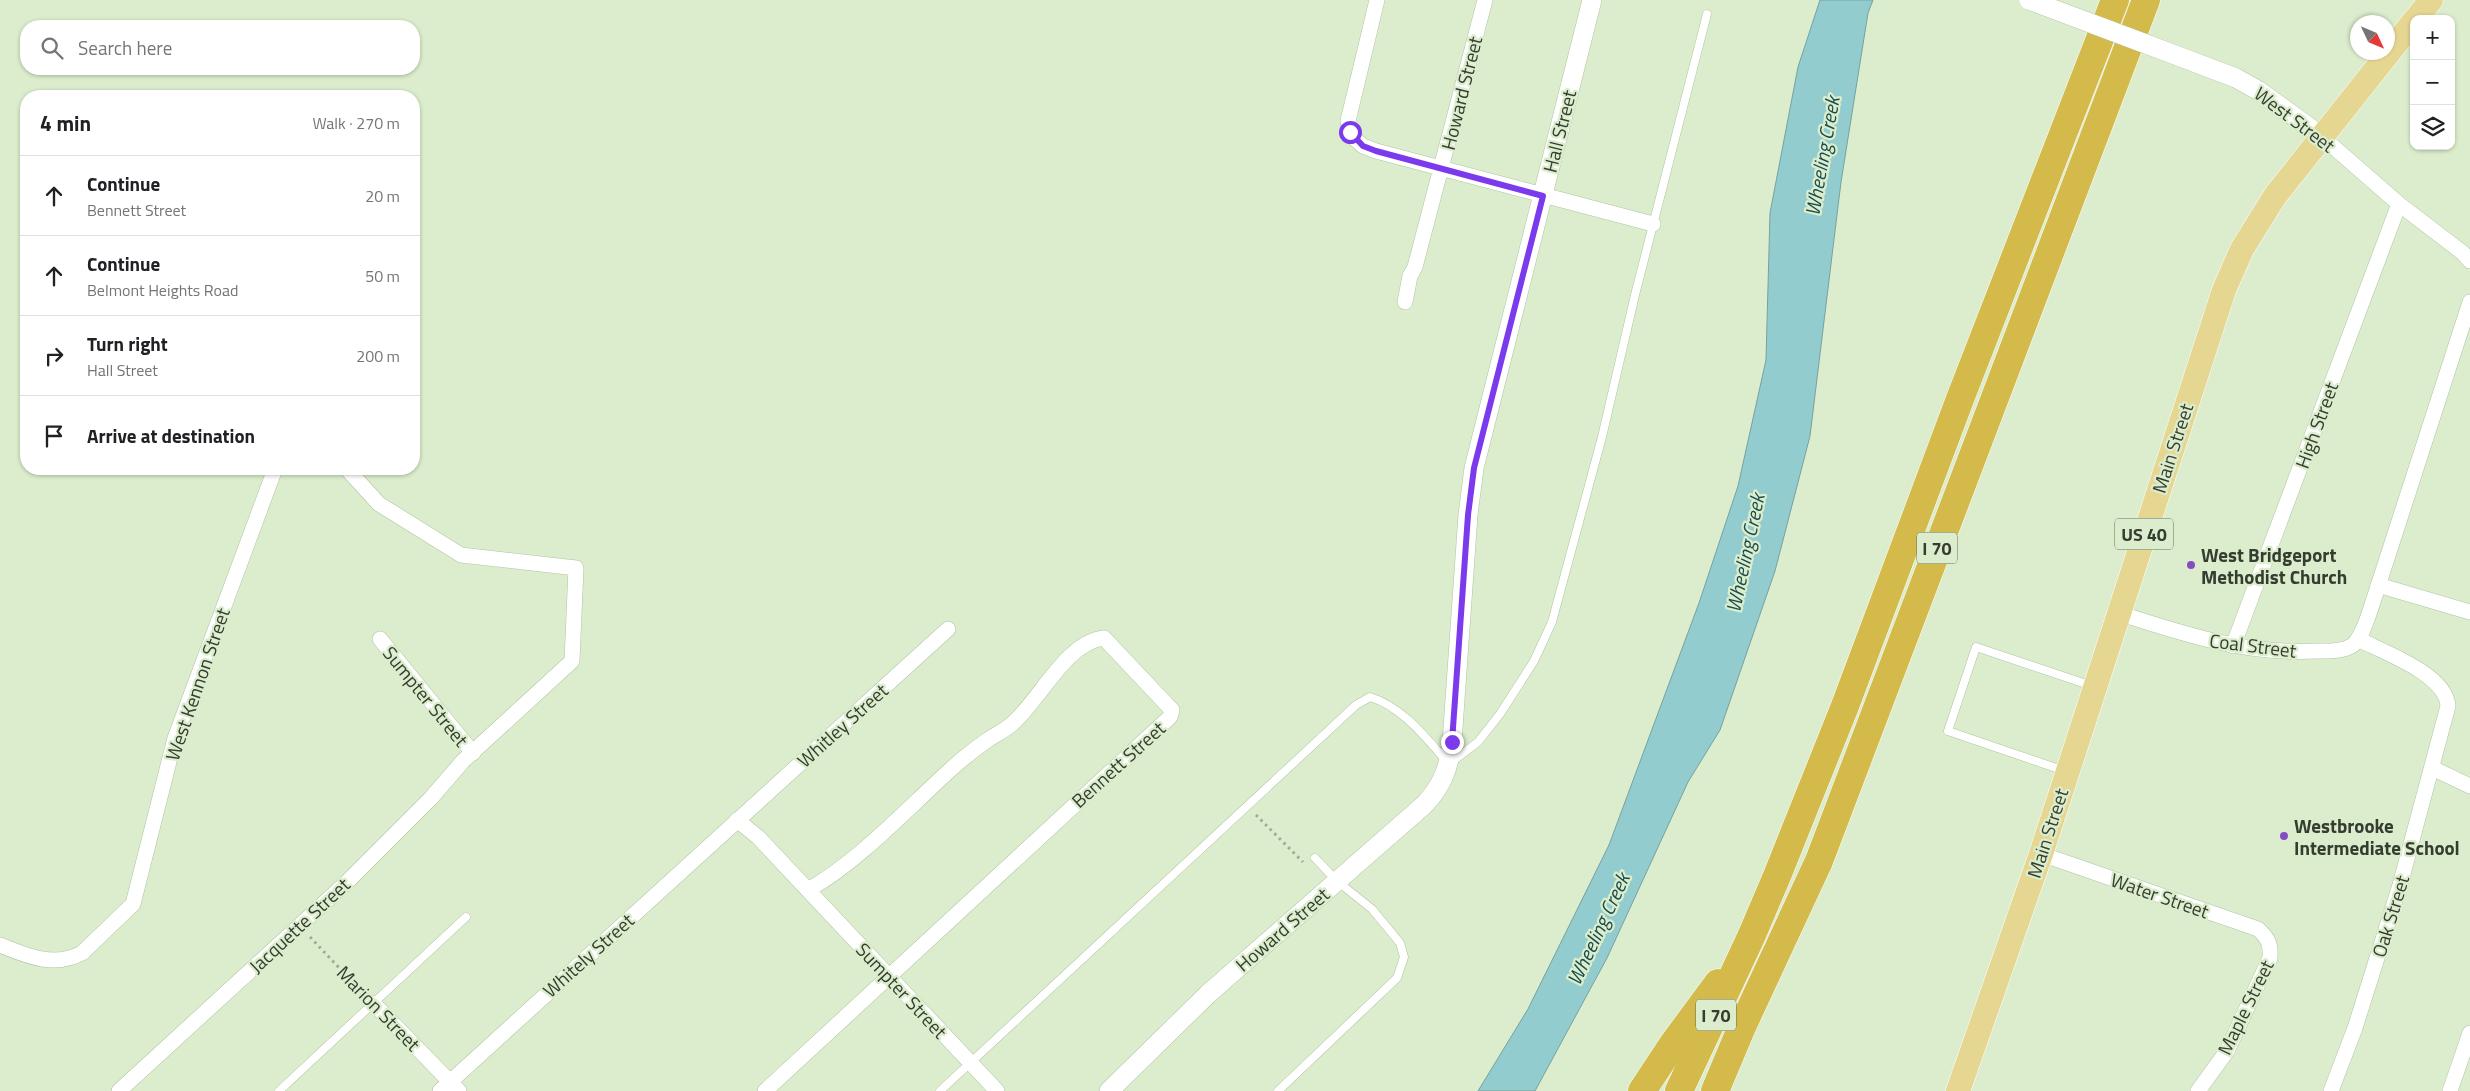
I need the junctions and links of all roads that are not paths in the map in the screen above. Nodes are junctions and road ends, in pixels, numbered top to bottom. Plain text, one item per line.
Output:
1 (1377, 0) edge
2 (1485, 0) edge
3 (1592, 0) edge
4 (2029, 0) edge
5 (2115, 0) edge
6 (2146, 0) edge
7 (2431, 0) edge
8 (1707, 14) dead end
9 (2419, 15) edge
10 (2410, 26) edge
11 (2321, 136) junction
12 (1442, 170) junction
13 (1543, 196) junction
14 (2399, 204) junction
15 (1653, 224) junction
16 (2470, 261) edge
17 (1405, 302) dead end
18 (2470, 302) edge
19 (273, 475) edge
20 (352, 475) edge
21 (2378, 584) junction
22 (2470, 612) edge
23 (2118, 613) junction
24 (948, 629) dead end
25 (380, 639) dead end
26 (2358, 639) junction
27 (2233, 646) junction
28 (2094, 687) junction
29 (473, 753) junction
30 (1450, 764) junction
31 (2432, 768) junction
32 (2067, 771) junction
33 (2470, 786) edge
34 (737, 820) junction
35 (2040, 854) junction
36 (1315, 858) dead end
37 (1337, 882) junction
38 (808, 890) junction
39 (466, 916) dead end
40 (1751, 938) junction
41 (0, 945) edge
42 (2271, 946) joint
43 (890, 976) junction
44 (373, 1003) junction
45 (2470, 1034) edge
46 (971, 1062) junction
47 (450, 1088) edge
48 (119, 1091) edge
49 (279, 1091) edge
50 (765, 1091) edge
51 (940, 1091) edge
52 (997, 1091) edge
53 (1109, 1091) edge
54 (1278, 1091) edge
55 (1642, 1091) edge
56 (1679, 1091) edge
57 (1715, 1091) edge
58 (1958, 1091) edge
59 (2198, 1091) edge
60 (2331, 1091) edge
61 (2450, 1091) edge

1 - 12 street
2 - 12 street, Howard Street
3 - 13 street, Hall Street
4 - 11 street, West Street, bridge
5 - 40 highway, I 70
6 - 57 highway, I 70
7 - 9 main road, Main Street / US 40
8 - 15 lane
10 - 11 main road, Main Street / US 40
11 - 14 street, West Street
11 - 23 main road, Main Street / US 40
12 - 13 street
12 - 17 street, Howard Street
13 - 15 street
13 - 30 street, Hall Street
14 - 16 street, West Street
14 - 27 street, High Street
15 - 30 lane
18 - 21 street
19 - 41 street, West Kennon Street
20 - 29 street
21 - 22 street
21 - 26 street
23 - 27 street, Coal Street
23 - 28 main road, Main Street / US 40
24 - 34 street, Whitley Street
25 - 29 street, Sumpter Street
26 - 27 street, Coal Street
26 - 31 street, Oak Street
28 - 32 main road, Main Street / US 40
28 - 32 lane
29 - 48 street, Jacquette Street
30 - 37 street, Howard Street
30 - 46 lane
31 - 33 street
31 - 60 street, Oak Street
32 - 35 main road, Main Street / US 40
34 - 38 street, Sumpter Street
34 - 47 street, Whitely Street
35 - 42 street, Water Street
35 - 58 main road, Main Street / US 40
36 - 37 lane
37 - 53 street, Howard Street
37 - 54 lane
38 - 43 street, Sumpter Street
38 - 43 street, Bennett Street
39 - 44 lane
40 - 55 highway
40 - 56 highway, I 70
42 - 59 street, Maple Street
43 - 46 street, Sumpter Street
43 - 50 street, Bennett Street
44 - 47 street, Marion Street
44 - 49 lane
45 - 61 street
46 - 51 lane
46 - 52 street, Sumpter Street

